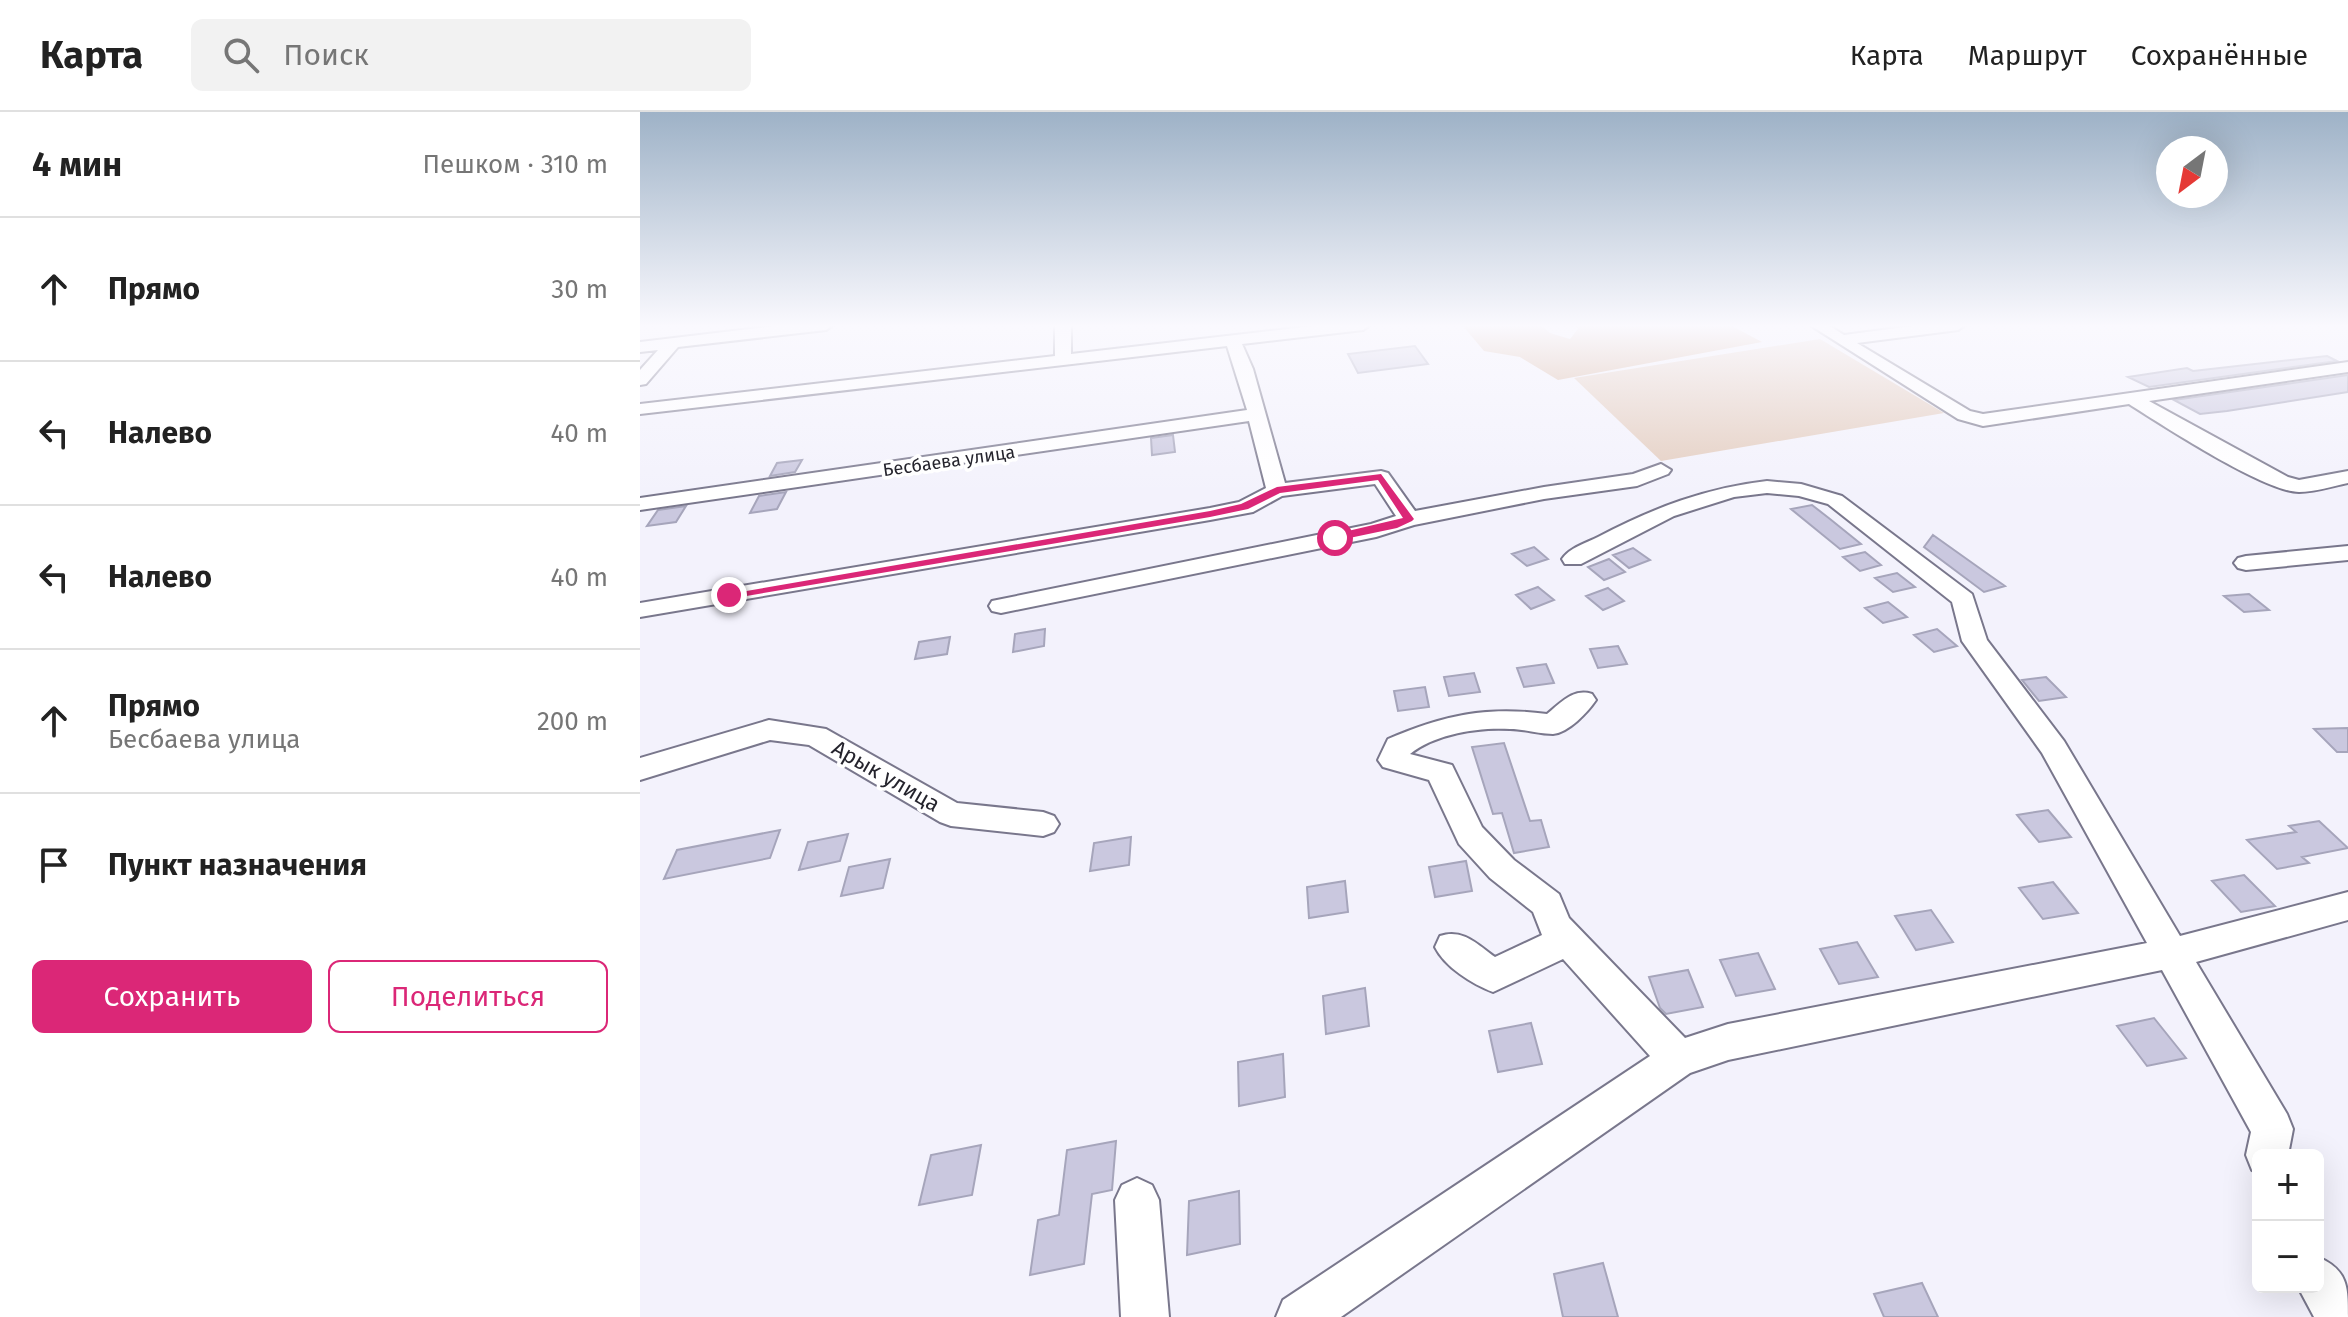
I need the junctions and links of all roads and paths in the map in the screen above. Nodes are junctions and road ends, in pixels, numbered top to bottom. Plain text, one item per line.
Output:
1 (880, 381) edge
2 (1248, 381) edge
3 (1909, 381) edge
4 (2249, 381) edge
5 (2132, 398) junction
6 (640, 409) edge
7 (1257, 414) junction
8 (1661, 470) dead end
9 (2348, 477) edge
10 (1277, 490) junction
11 (640, 504) edge
12 (1409, 519) junction
13 (2348, 553) edge
14 (1573, 559) dead end
15 (2246, 563) dead end
16 (1001, 606) dead end
17 (640, 610) edge
18 (1582, 700) dead end
19 (640, 769) edge
20 (1043, 824) dead end
21 (2348, 906) edge
22 (1568, 939) junction
23 (1453, 947) dead end
24 (2172, 953) junction
25 (1678, 1059) junction
26 (2268, 1149) edge
27 (1137, 1200) dead end
28 (2324, 1290) edge
29 (1145, 1317) edge
30 (1300, 1317) edge
31 (2341, 1317) edge

1 - 6 street
2 - 7 street
3 - 5 street
4 - 5 street
5 - 9 street
7 - 10 street
7 - 11 street, Бесбаева улица
8 - 12 street
10 - 12 street
10 - 17 street
12 - 16 street
13 - 15 street
14 - 24 street
18 - 22 street
19 - 20 street, Арык улица
21 - 24 street
22 - 23 street
22 - 25 street
24 - 25 street
24 - 26 street
25 - 30 street
27 - 29 street
28 - 31 street

